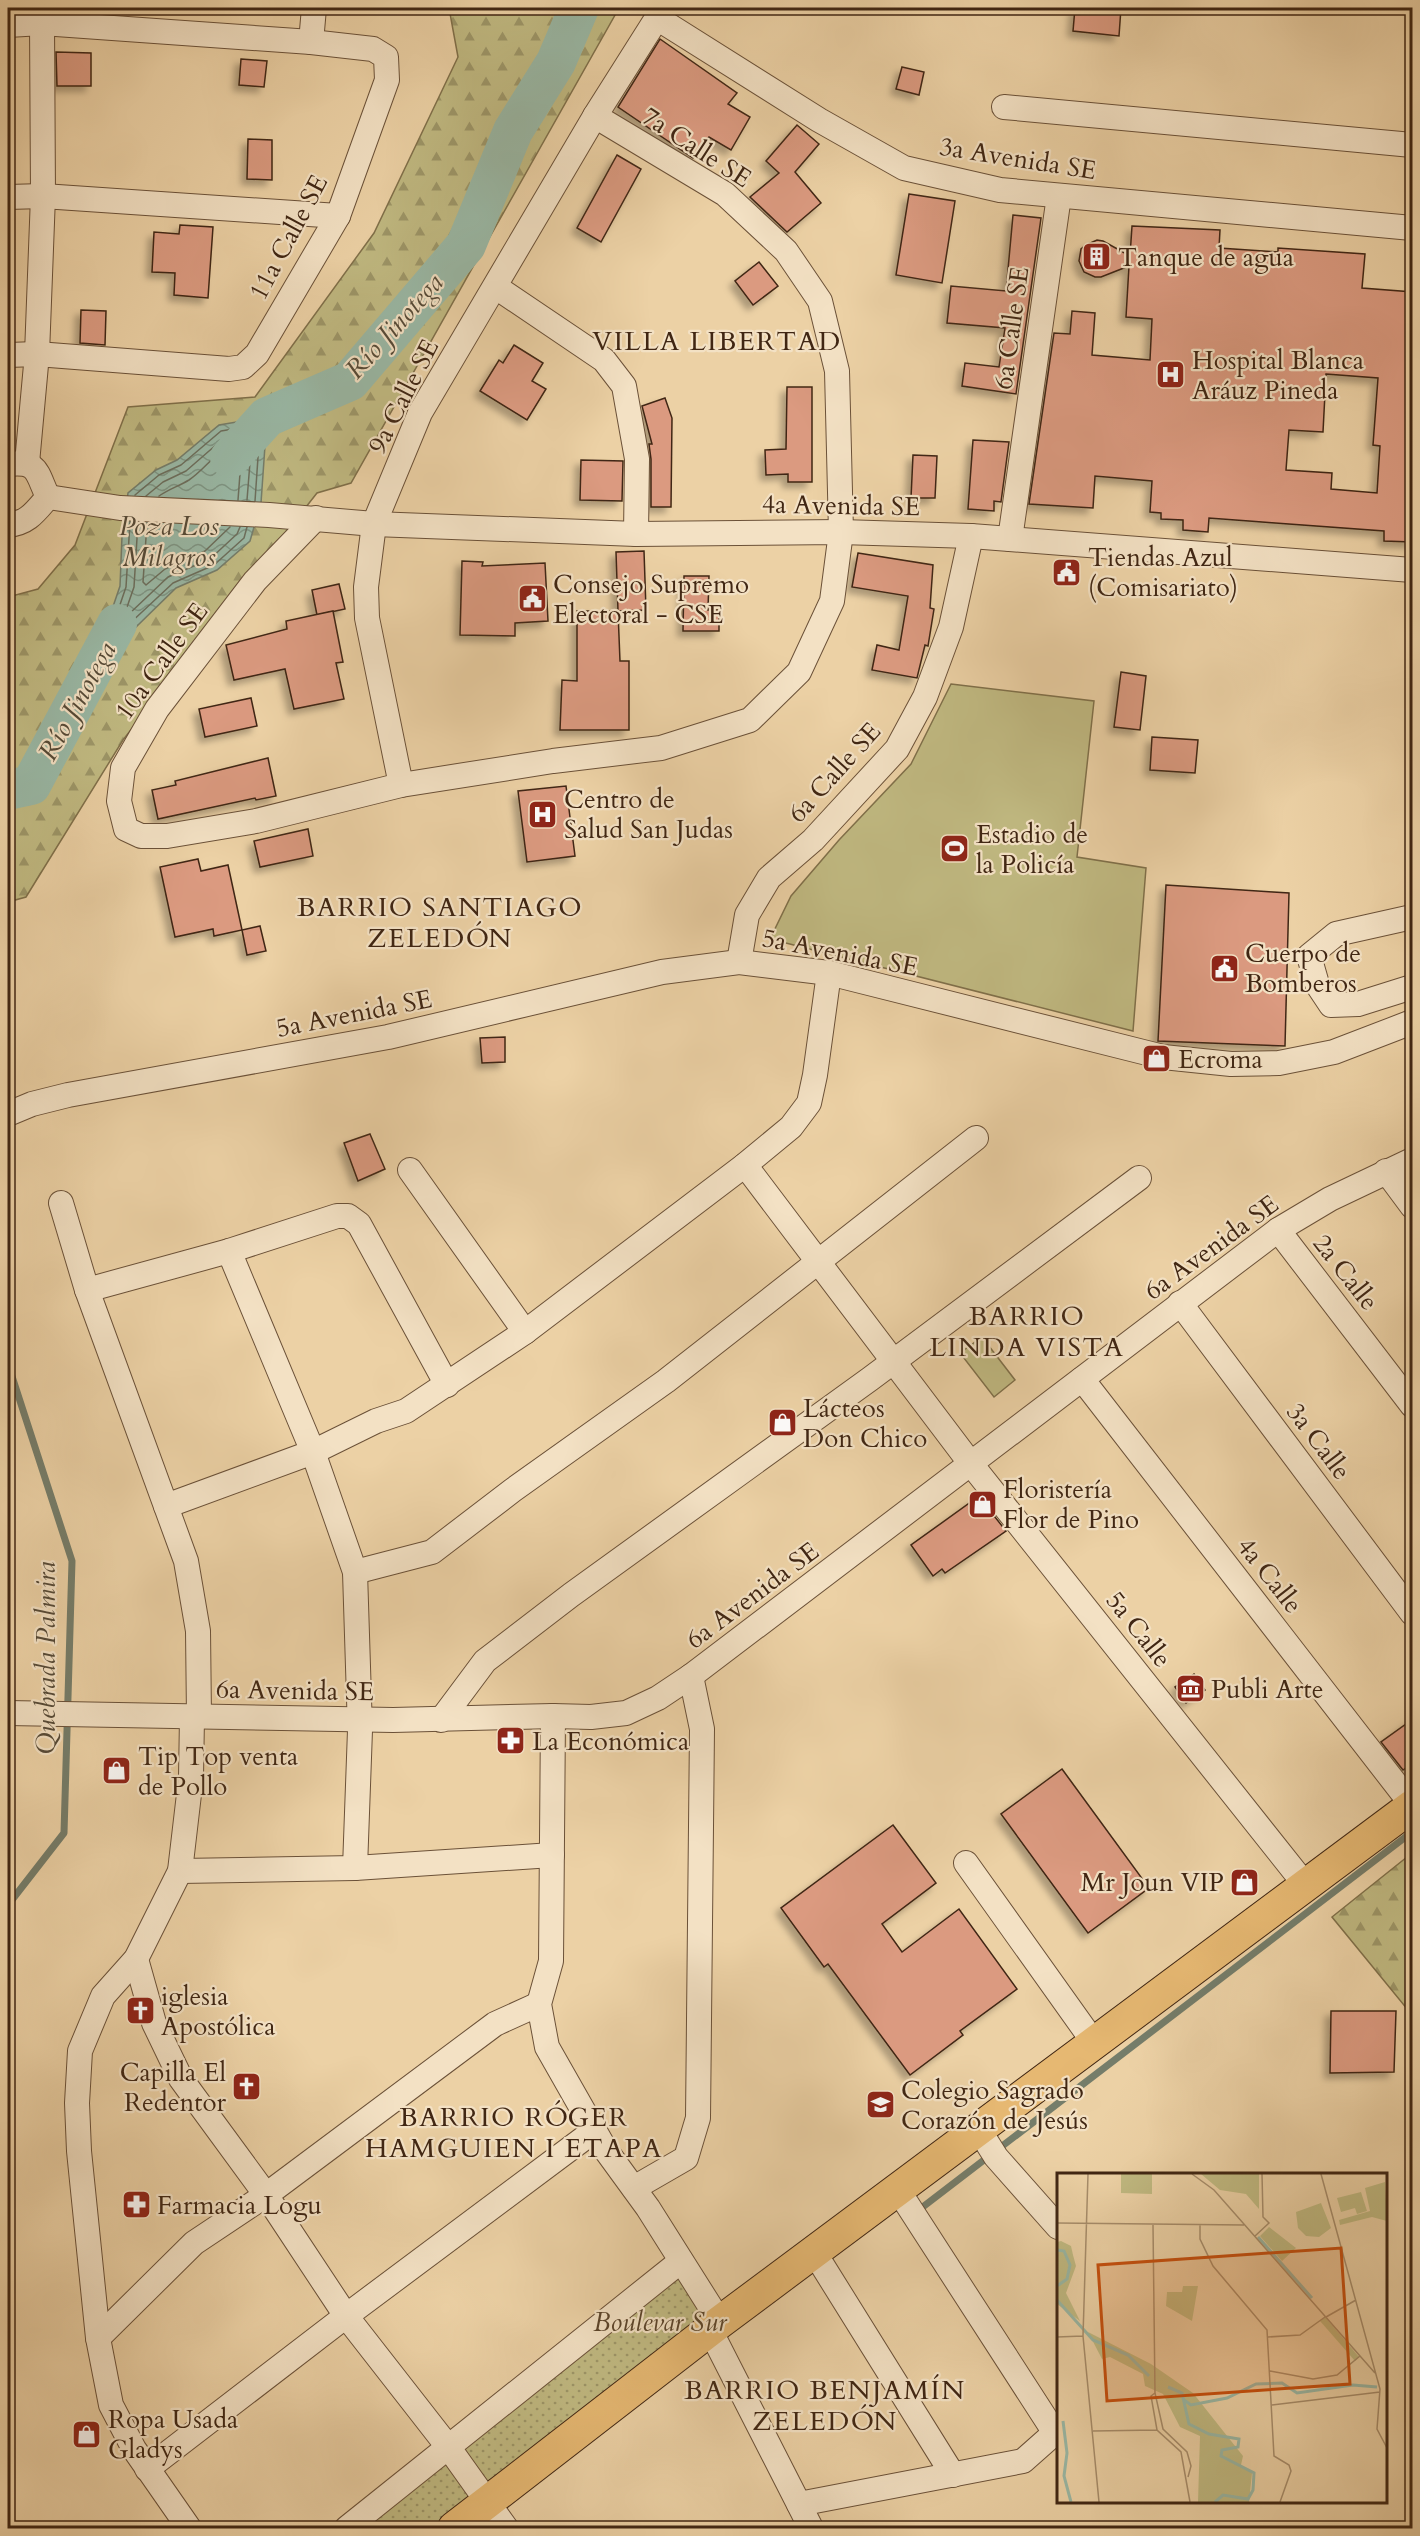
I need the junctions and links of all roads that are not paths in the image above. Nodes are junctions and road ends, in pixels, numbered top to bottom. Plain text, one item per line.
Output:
1 (314, 8) edge
2 (657, 13) edge
3 (42, 23) junction
4 (8, 25) edge
5 (311, 42) junction
6 (1004, 107) dead end
7 (595, 116) junction
8 (1413, 146) edge
9 (43, 196) junction
10 (1059, 196) junction
11 (8, 197) edge
12 (338, 216) junction
13 (1413, 228) edge
14 (496, 287) junction
15 (37, 354) junction
16 (8, 356) edge
17 (17, 463) edge
18 (48, 497) junction
19 (316, 518) junction
20 (8, 525) edge
21 (374, 525) junction
22 (841, 532) junction
23 (636, 534) junction
24 (971, 536) junction
25 (1010, 540) junction
26 (1413, 570) edge
27 (401, 785) junction
28 (1413, 917) edge
29 (739, 962) junction
30 (829, 973) junction
31 (1413, 987) edge
32 (1413, 1022) edge
33 (8, 1114) edge
34 (976, 1138) dead end
35 (1413, 1160) edge
36 (745, 1165) junction
37 (410, 1170) dead end
38 (1386, 1172) junction
39 (1139, 1178) dead end
40 (61, 1203) dead end
41 (1413, 1206) edge
42 (1278, 1230) junction
43 (229, 1251) junction
44 (817, 1261) junction
45 (87, 1290) junction
46 (1180, 1304) junction
47 (525, 1332) junction
48 (892, 1363) junction
49 (1082, 1379) junction
50 (447, 1385) junction
51 (1413, 1405) edge
52 (313, 1452) junction
53 (971, 1464) junction
54 (166, 1506) junction
55 (356, 1572) junction
56 (1413, 1613) edge
57 (691, 1676) junction
58 (8, 1713) edge
59 (553, 1716) junction
60 (196, 1717) junction
61 (360, 1720) junction
62 (441, 1720) junction
63 (1413, 1806) edge
64 (552, 1856) junction
65 (966, 1863) dead end
66 (355, 1868) junction
67 (180, 1871) junction
68 (1307, 1887) junction
69 (136, 1959) junction
70 (539, 2004) junction
71 (1095, 2044) junction
72 (595, 2130) junction
73 (978, 2130) junction
74 (634, 2188) junction
75 (898, 2190) junction
76 (266, 2195) junction
77 (1057, 2225) edge
78 (814, 2252) junction
79 (681, 2261) junction
80 (346, 2316) junction
81 (715, 2326) junction
82 (98, 2338) junction
83 (1057, 2432) edge
84 (449, 2448) junction
85 (147, 2469) junction
86 (952, 2475) junction
87 (487, 2503) junction
88 (799, 2504) junction
89 (189, 2529) edge
90 (347, 2529) edge
91 (454, 2529) edge
92 (507, 2529) edge
93 (811, 2529) edge

1 - 5 street
2 - 7 street, 9a Calle SE
2 - 10 street, 3a Avenida SE
3 - 4 street
3 - 5 street
3 - 9 street
5 - 12 street, 11a Calle SE
6 - 8 street
7 - 14 street, 9a Calle SE
7 - 22 street, 7a Calle SE
9 - 11 street
9 - 12 street
9 - 15 street
10 - 13 street, 3a Avenida SE
10 - 25 street, 6a Calle SE
12 - 15 street, 11a Calle SE
14 - 21 street, 9a Calle SE
14 - 23 street
15 - 16 street
15 - 17 street
17 - 18 street
18 - 19 street, 4a Avenida SE
18 - 20 street
19 - 21 street, 4a Avenida SE
19 - 27 street, 10a Calle SE
21 - 23 street, 4a Avenida SE
21 - 27 street, 9a Calle SE
22 - 23 street, 4a Avenida SE
22 - 24 street, 4a Avenida SE
22 - 27 street, 7a Calle SE
24 - 25 street, 4a Avenida SE
24 - 29 street, 6a Calle SE
25 - 26 street, 4a Avenida SE
28 - 31 street
29 - 30 street, 5a Avenida SE
29 - 33 street, 5a Avenida SE
30 - 32 street, 5a Avenida SE
30 - 36 street
34 - 44 street
35 - 38 street, 6a Avenida SE
36 - 44 street, 5a Calle
36 - 47 street
37 - 47 street
38 - 41 street
38 - 42 street, 6a Avenida SE
39 - 48 street
40 - 45 street
42 - 46 street, 6a Avenida SE
42 - 51 street, 2a Calle
43 - 45 street
43 - 50 street
43 - 52 street
44 - 48 street, 5a Calle
44 - 55 street
45 - 54 street
46 - 49 street, 6a Avenida SE
46 - 56 street, 3a Calle
47 - 50 street
48 - 53 street, 5a Calle
48 - 62 street
49 - 53 street, 6a Avenida SE
49 - 63 street, 4a Calle
50 - 52 street
52 - 54 street
52 - 55 street
53 - 57 street, 6a Avenida SE
53 - 68 street, 5a Calle
54 - 60 street
55 - 61 street
57 - 59 street, 6a Avenida SE
57 - 74 street
58 - 60 street, 6a Avenida SE
59 - 62 street, 6a Avenida SE
59 - 64 street
60 - 61 street, 6a Avenida SE
60 - 67 street
61 - 62 street, 6a Avenida SE
61 - 66 street
63 - 68 main road
64 - 66 street
64 - 70 street
65 - 71 street
66 - 67 street
67 - 69 street
68 - 71 main road
69 - 76 street
69 - 82 street
70 - 72 street
70 - 76 street
71 - 73 main road
72 - 74 street
72 - 80 street
73 - 75 main road
73 - 77 street
74 - 79 street
75 - 78 main road
75 - 83 street
76 - 80 street
76 - 82 street
78 - 81 main road
78 - 86 street
79 - 81 street
79 - 84 street
80 - 84 street
80 - 85 street
81 - 87 main road
81 - 88 street
82 - 85 street
83 - 86 street
84 - 87 street
84 - 90 street
85 - 89 street
86 - 88 street
87 - 91 main road
87 - 92 street
88 - 93 street

